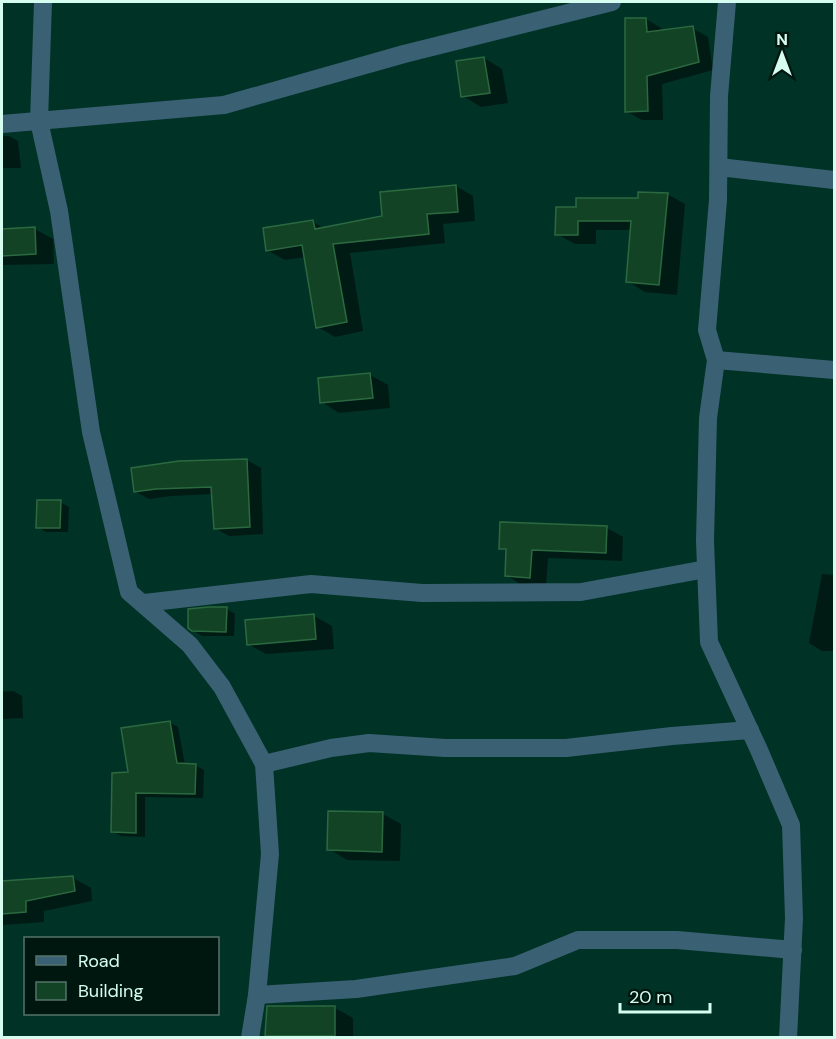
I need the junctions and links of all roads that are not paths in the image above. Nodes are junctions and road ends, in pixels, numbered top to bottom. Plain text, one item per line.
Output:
1 (43, 2) edge
2 (612, 2) edge
3 (727, 2) edge
4 (39, 121) junction
5 (2, 124) edge
6 (719, 167) junction
7 (834, 180) edge
8 (716, 360) junction
9 (834, 370) edge
10 (706, 569) junction
11 (144, 603) junction
12 (750, 730) junction
13 (264, 764) junction
14 (793, 950) junction
15 (257, 995) junction
16 (250, 1038) edge
17 (788, 1038) edge

1 - 4 street
2 - 4 street
3 - 6 street
4 - 5 street
4 - 11 street
6 - 7 street
6 - 8 street
8 - 9 street
8 - 10 street
10 - 11 street
10 - 12 street
11 - 13 street
12 - 13 street
12 - 14 street
13 - 15 street
14 - 15 street
14 - 17 street
15 - 16 street

